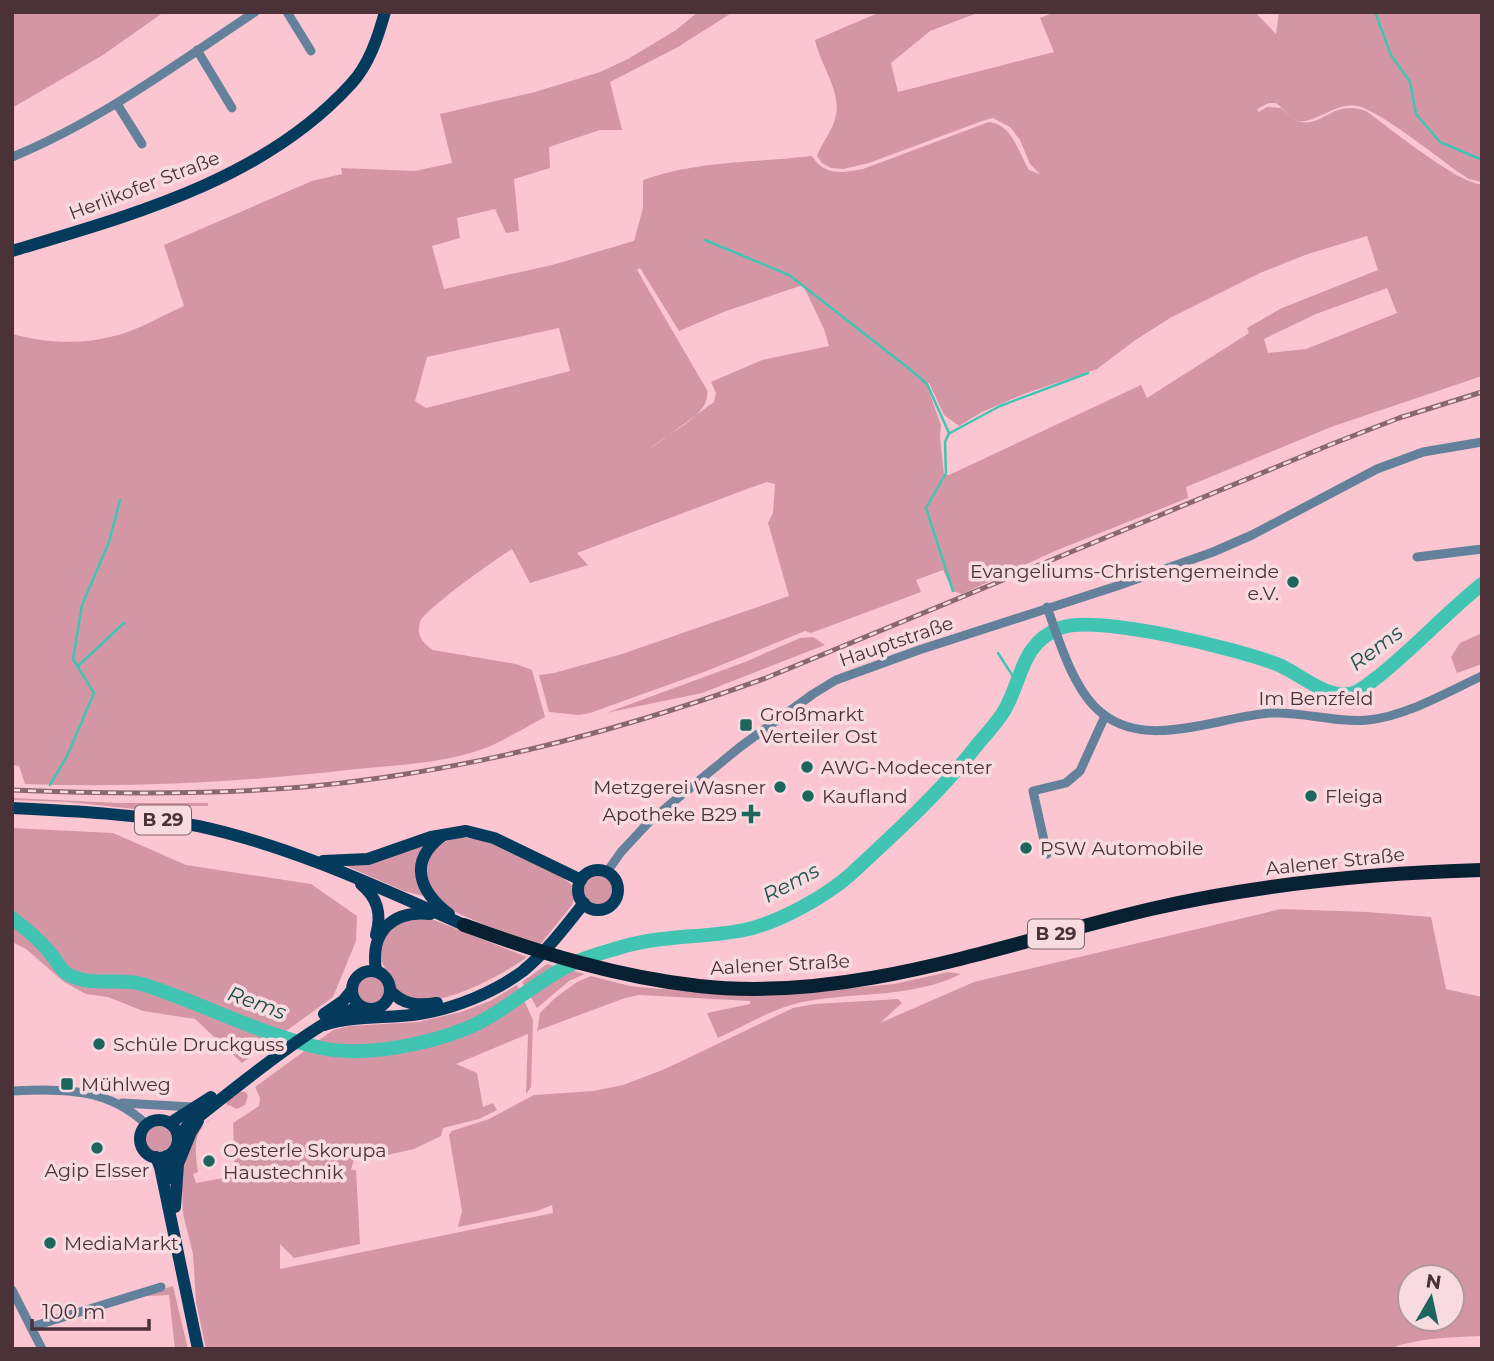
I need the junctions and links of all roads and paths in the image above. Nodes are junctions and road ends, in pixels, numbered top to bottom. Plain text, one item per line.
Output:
1 (255, 12) edge
2 (287, 12) edge
3 (385, 12) edge
4 (197, 50) junction
5 (311, 51) dead end
6 (117, 104) junction
7 (232, 108) dead end
8 (142, 144) dead end
9 (12, 157) edge
10 (12, 251) edge
11 (1482, 442) edge
12 (1482, 548) edge
13 (1417, 557) dead end
14 (1047, 607) junction
15 (1482, 676) edge
16 (1104, 716) junction
17 (12, 808) edge
18 (444, 834) junction
19 (1047, 854) dead end
20 (309, 860) junction
21 (1482, 870) edge
22 (607, 872) junction
23 (352, 877) junction
24 (581, 880) junction
25 (584, 903) junction
26 (443, 916) junction
27 (464, 925) junction
28 (540, 955) junction
29 (360, 974) junction
30 (382, 974) junction
31 (352, 990) junction
32 (390, 990) junction
33 (362, 1007) junction
34 (379, 1007) junction
35 (438, 1009) junction
36 (317, 1026) junction
37 (12, 1091) edge
38 (117, 1102) junction
39 (201, 1109) junction
40 (170, 1123) junction
41 (147, 1125) junction
42 (178, 1138) junction
43 (161, 1157) junction
44 (176, 1207) junction
45 (183, 1270) junction
46 (161, 1287) dead end
47 (12, 1290) edge
48 (31, 1327) junction
49 (42, 1349) edge
50 (198, 1349) edge

1 - 4 street
2 - 5 street
3 - 10 main road, Herlikofer Straße
4 - 6 street
4 - 7 street
6 - 8 street
6 - 9 street
11 - 14 street, Hauptstraße
12 - 13 street
14 - 16 street, Im Benzfeld
14 - 22 street, Hauptstraße
15 - 16 street, Im Benzfeld
16 - 19 street
17 - 20 main road, Aalener Straße / B 29
18 - 20 main road
18 - 24 main road
18 - 27 main road
20 - 23 main road, Aalener Straße / B 29
21 - 27 highway, Aalener Straße / B 29
22 - 24 main road
22 - 25 main road
23 - 26 main road, Aalener Straße / B 29
23 - 29 main road
24 - 25 main road
25 - 28 main road
26 - 27 main road, Aalener Straße / B 29
26 - 30 main road
28 - 32 main road
28 - 35 main road
29 - 30 main road
29 - 31 main road
30 - 32 main road
31 - 33 main road
31 - 36 main road
32 - 34 main road
33 - 34 main road
33 - 36 main road
34 - 35 main road
35 - 36 main road
36 - 39 main road
37 - 38 street
38 - 39 street
38 - 41 street
39 - 40 main road
39 - 42 main road
39 - 44 main road
40 - 41 main road
40 - 42 main road
41 - 43 main road
42 - 43 main road
43 - 44 main road
43 - 45 main road
44 - 45 main road
45 - 50 main road
46 - 48 street
47 - 48 street
48 - 49 street

